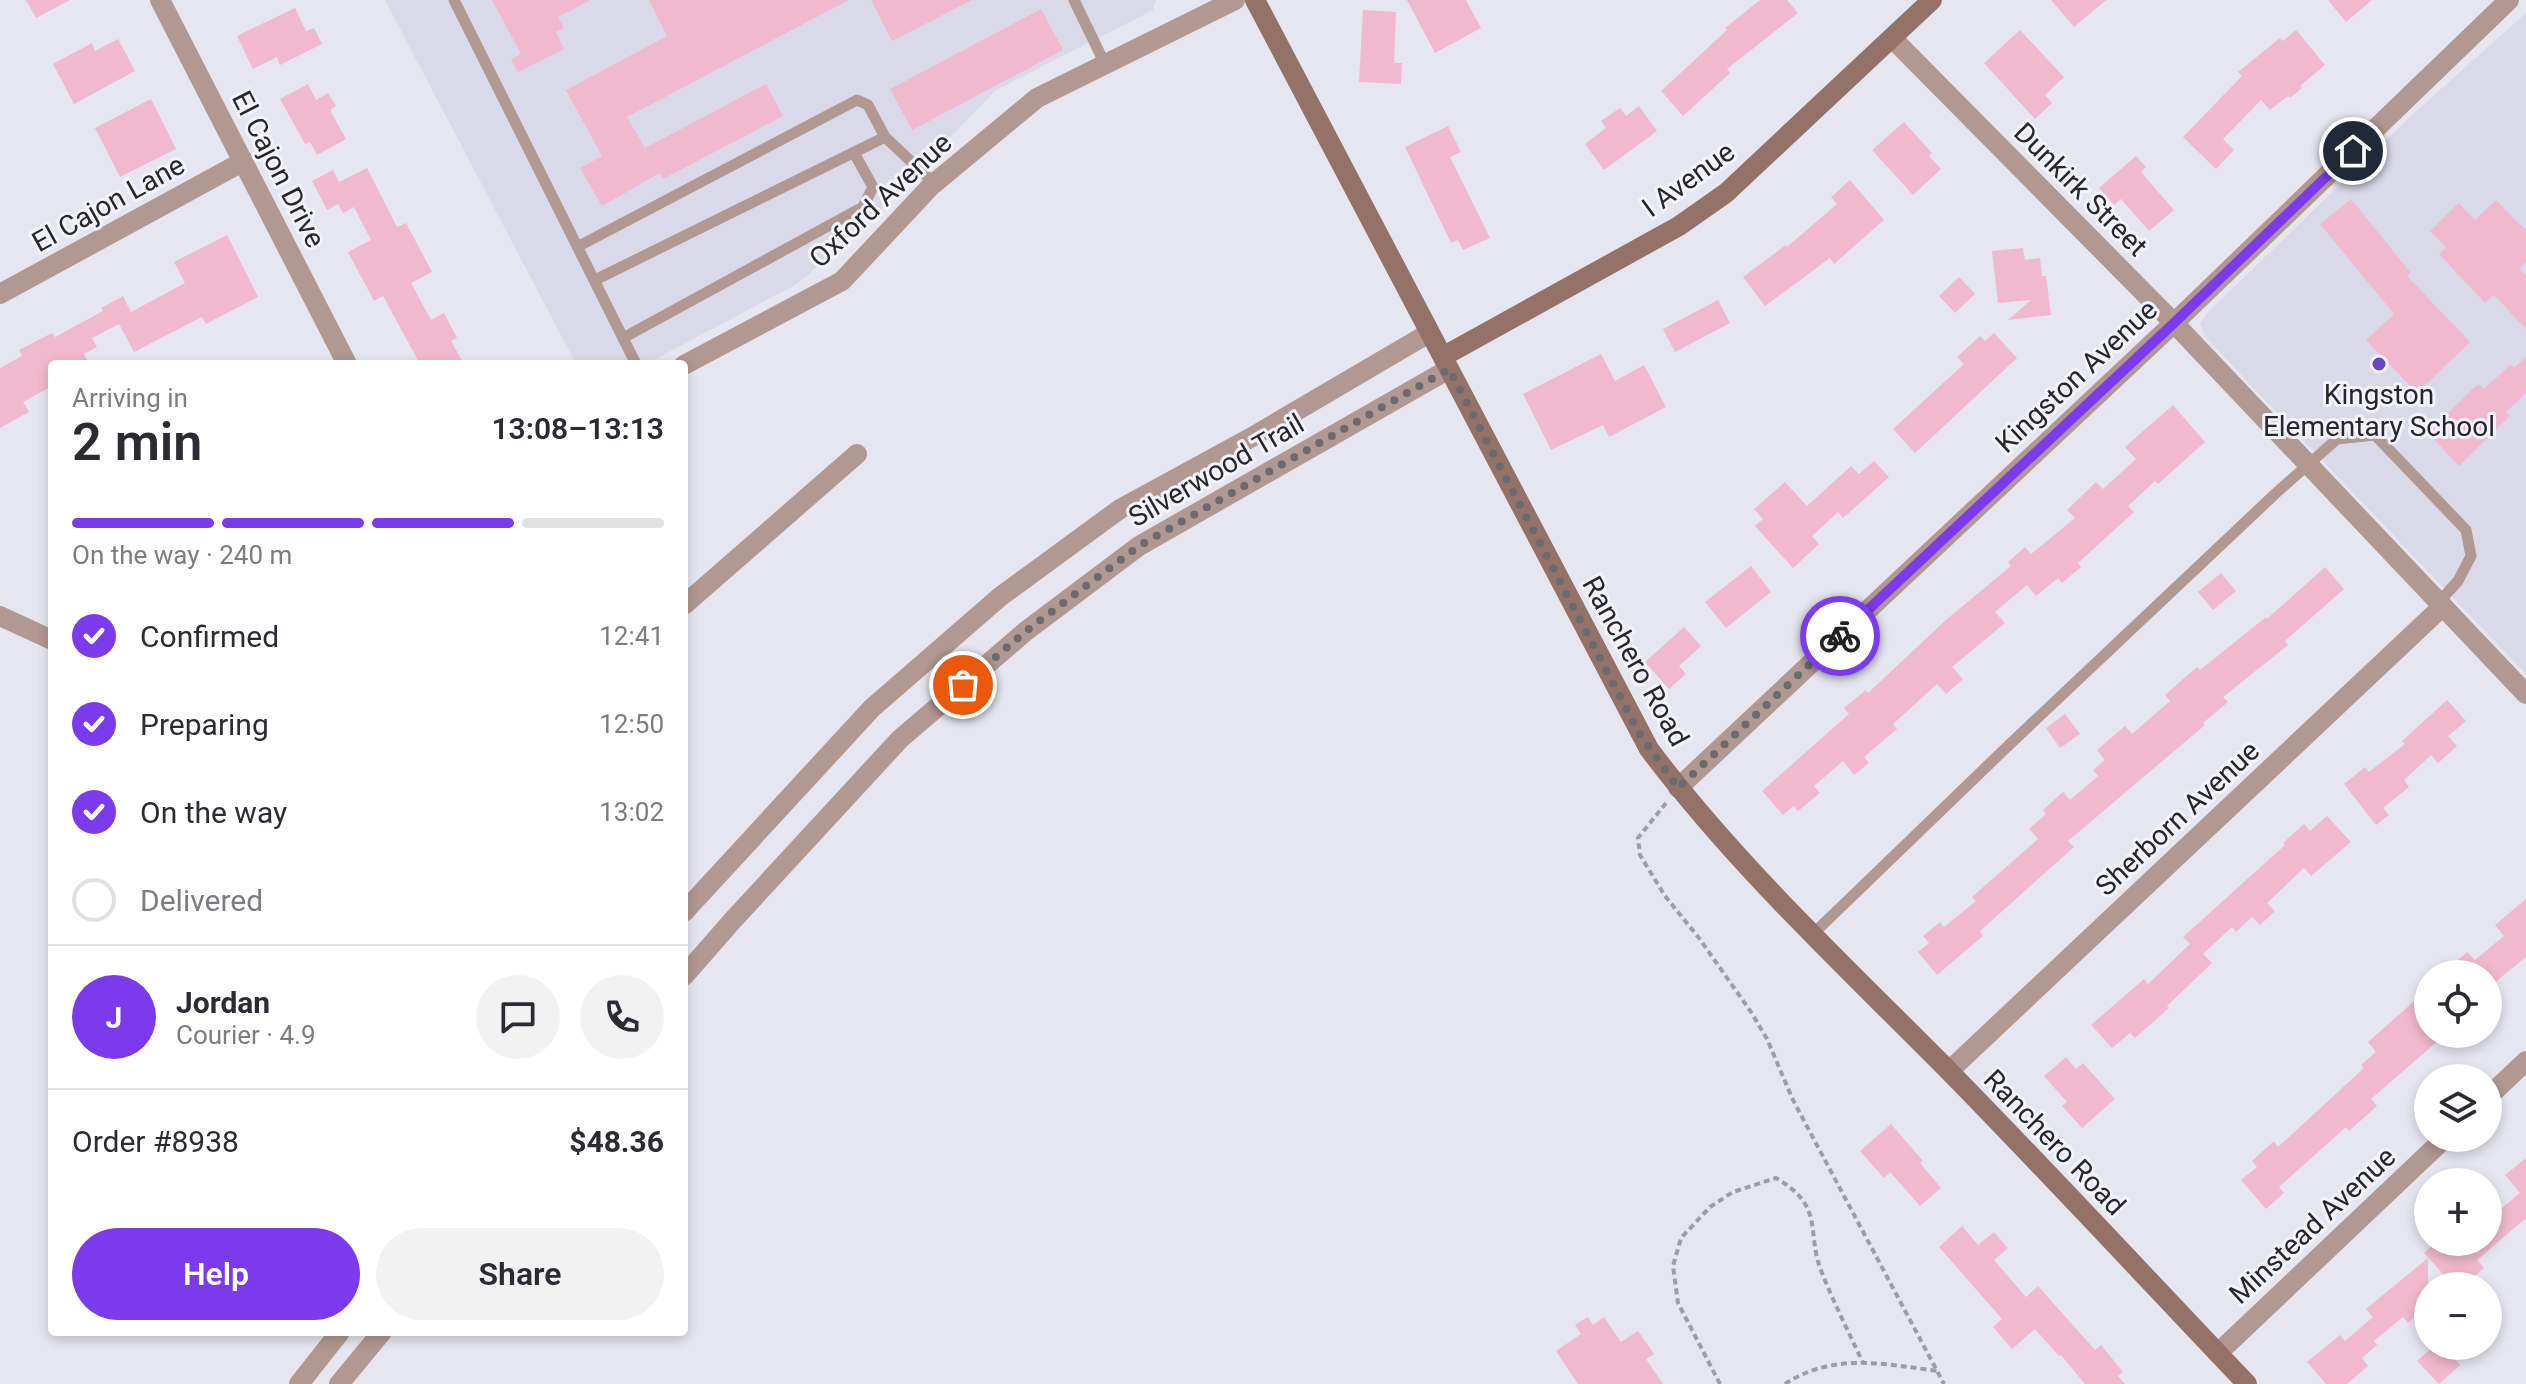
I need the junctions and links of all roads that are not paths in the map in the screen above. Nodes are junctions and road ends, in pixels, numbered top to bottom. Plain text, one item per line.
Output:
1 (160, 0) edge
2 (454, 0) edge
3 (1074, 0) edge
4 (1235, 0) edge
5 (1255, 0) edge
6 (1932, 0) edge
7 (2509, 0) edge
8 (1892, 38) junction
9 (1105, 64) junction
10 (885, 137) junction
11 (854, 153) junction
12 (244, 161) junction
13 (934, 183) junction
14 (579, 246) junction
15 (595, 280) junction
16 (0, 294) edge
17 (2174, 323) junction
18 (1429, 333) junction
19 (623, 338) junction
20 (345, 360) edge
21 (634, 360) edge
22 (1446, 362) junction
23 (688, 363) edge
24 (857, 454) dead end
25 (2309, 466) junction
26 (688, 602) edge
27 (2441, 604) junction
28 (0, 616) edge
29 (48, 638) edge
30 (2526, 694) edge
31 (1678, 788) junction
32 (688, 908) edge
33 (1813, 934) junction
34 (688, 971) edge
35 (2526, 1061) edge
36 (1949, 1071) junction
37 (2502, 1084) edge
38 (2430, 1152) edge
39 (337, 1336) edge
40 (379, 1336) edge
41 (2218, 1353) junction
42 (299, 1384) edge
43 (339, 1384) edge
44 (2247, 1384) edge

1 - 12 street, El Cajon Drive
2 - 14 lane
3 - 9 lane
4 - 9 street, Oxford Avenue
5 - 18 main road, Ranchero Road
6 - 8 main road, I Avenue
7 - 17 street, Kingston Avenue
8 - 17 street, Dunkirk Street
8 - 22 main road, I Avenue
9 - 13 street, Oxford Avenue
10 - 11 lane
10 - 13 lane
10 - 14 lane
11 - 15 lane
11 - 19 lane
12 - 16 street, El Cajon Lane
12 - 20 street, El Cajon Drive
13 - 23 street, Oxford Avenue
14 - 15 lane
15 - 19 lane
17 - 25 street, Dunkirk Street
17 - 31 street, Kingston Avenue
18 - 22 main road, Ranchero Road
18 - 32 street, Silverwood Trail
19 - 21 lane
22 - 31 main road, Ranchero Road
22 - 34 street, Silverwood Trail
24 - 26 street
25 - 27 street, Dunkirk Street
25 - 27 lane
25 - 33 lane
27 - 30 street, Dunkirk Street
27 - 36 street, Sherborn Avenue
28 - 29 street
31 - 33 main road, Ranchero Road
33 - 36 main road, Ranchero Road
35 - 37 street
36 - 41 main road, Ranchero Road
38 - 41 street, Minstead Avenue
39 - 42 street
40 - 43 street
41 - 44 main road, Ranchero Road

